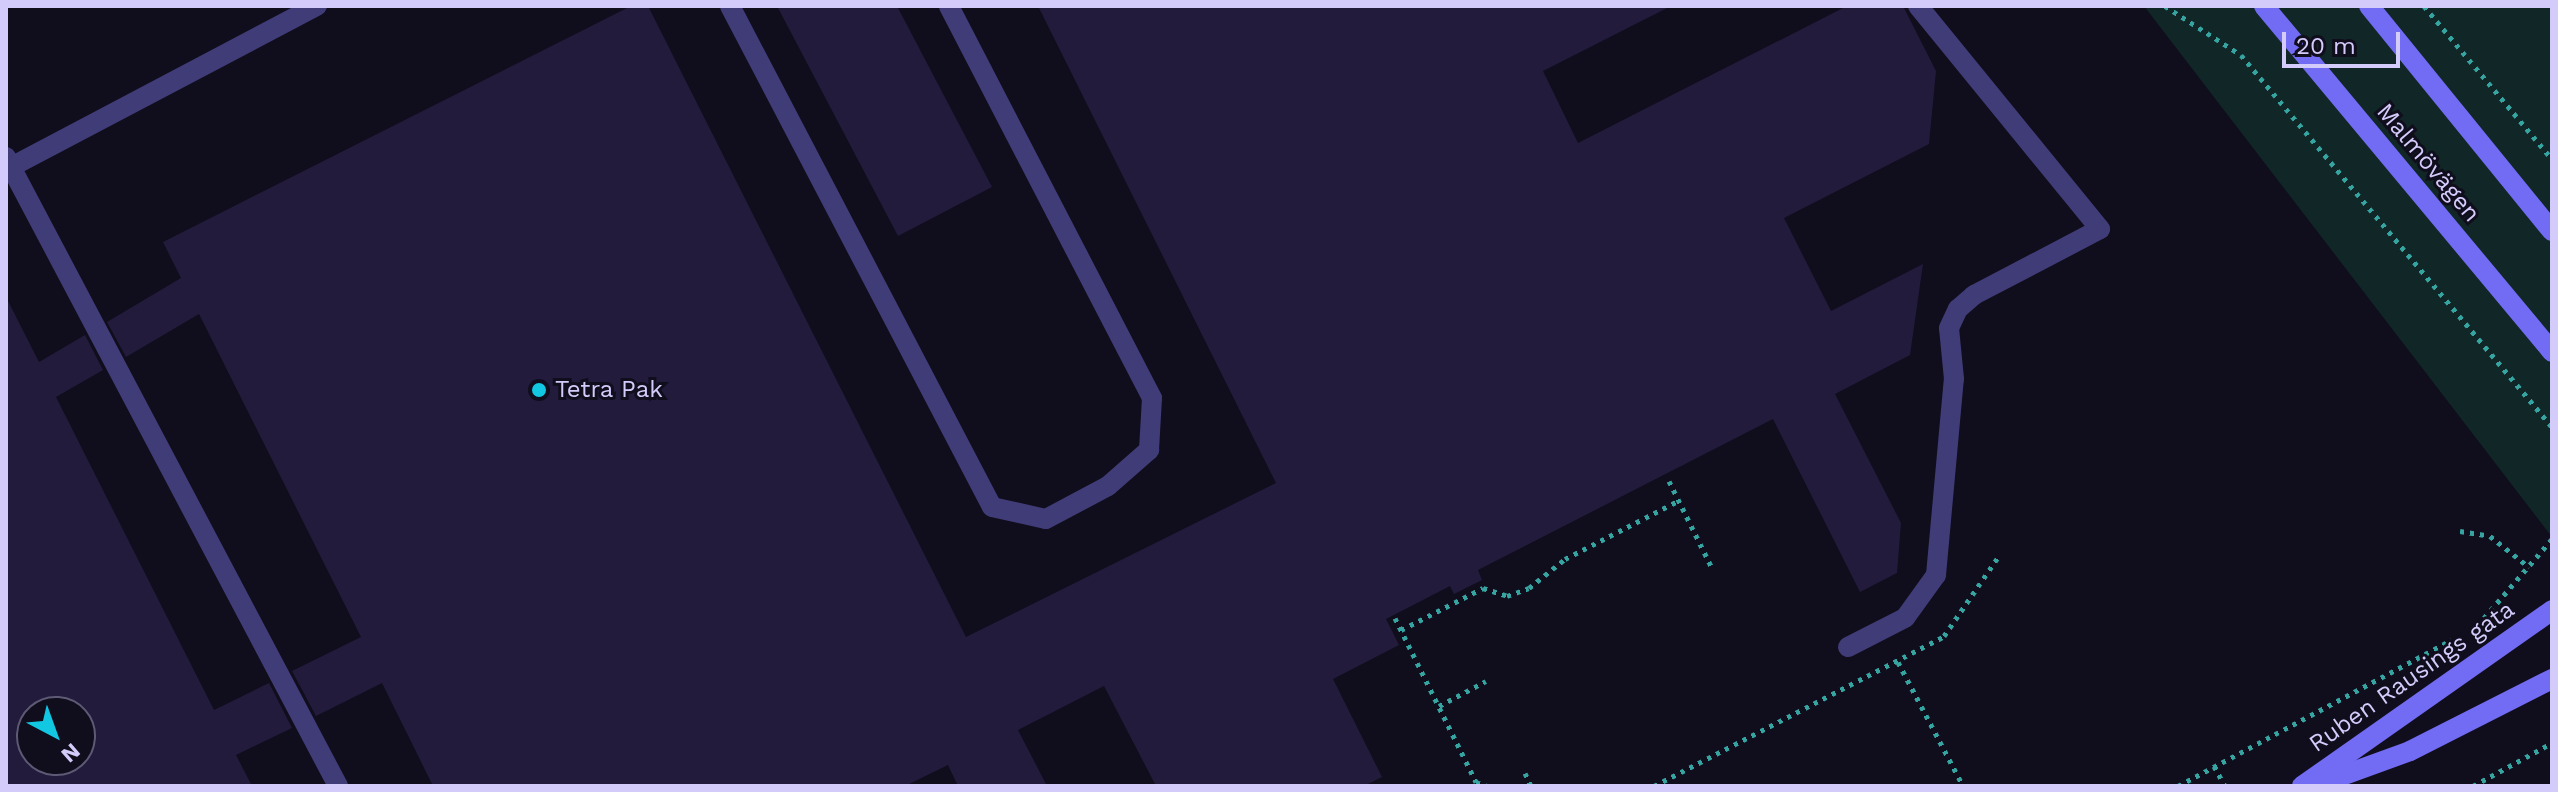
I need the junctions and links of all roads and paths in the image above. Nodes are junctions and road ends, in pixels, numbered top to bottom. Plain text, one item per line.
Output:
1 (317, 6) edge
2 (730, 6) edge
3 (949, 6) edge
4 (1918, 6) edge
5 (2165, 6) edge
6 (2264, 6) edge
7 (2369, 6) edge
8 (2424, 6) edge
9 (2552, 159) edge
10 (9, 162) edge
11 (2552, 231) edge
12 (2552, 352) edge
13 (2552, 427) edge
14 (1669, 481) dead end
15 (1678, 501) junction
16 (2460, 531) dead end
17 (2552, 539) edge
18 (1998, 557) dead end
19 (1711, 566) dead end
20 (2529, 567) junction
21 (2552, 610) edge
22 (1395, 618) dead end
23 (2475, 625) dead end
24 (1401, 630) junction
25 (2465, 633) dead end
26 (1848, 647) dead end
27 (1898, 662) junction
28 (2552, 679) edge
29 (1486, 681) dead end
30 (1439, 706) junction
31 (2552, 743) edge
32 (2214, 766) junction
33 (1525, 773) dead end
34 (338, 786) edge
35 (1487, 786) edge
36 (1531, 786) edge
37 (1654, 786) edge
38 (1963, 786) edge
39 (2178, 786) edge
40 (2225, 786) edge
41 (2302, 786) edge
42 (2314, 786) edge
43 (2473, 786) edge

1 - 10 lane
2 - 3 lane
4 - 26 lane
5 - 13 path
6 - 12 main road, Malmövägen
7 - 11 main road
8 - 9 path
10 - 34 lane
14 - 15 path
15 - 19 path
15 - 24 path
16 - 20 path
17 - 20 path
18 - 27 path
20 - 23 path
21 - 41 main road, Ruben Rausings gata
22 - 24 path
24 - 30 path
25 - 32 path
27 - 37 path
27 - 38 path
28 - 42 main road, Ruben Rausings gata
29 - 30 path
30 - 35 path
31 - 43 path
32 - 39 path
32 - 40 path
33 - 36 path

